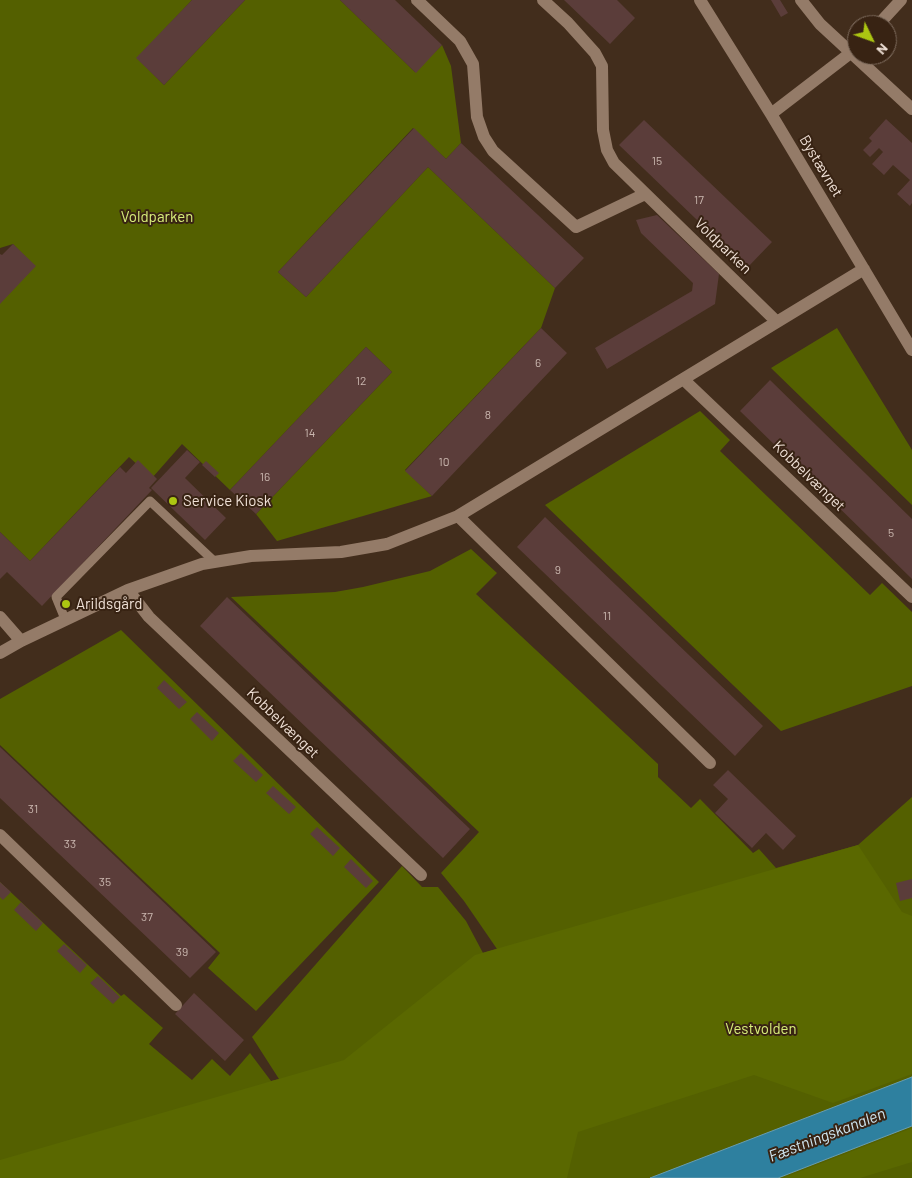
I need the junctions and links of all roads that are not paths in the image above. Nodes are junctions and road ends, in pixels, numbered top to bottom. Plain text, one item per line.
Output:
1 (417, 0) edge
2 (543, 0) edge
3 (700, 0) edge
4 (802, 0) edge
5 (901, 0) edge
6 (887, 15) edge
7 (847, 44) edge
8 (847, 56) edge
9 (869, 65) edge
10 (912, 109) edge
11 (771, 114) junction
12 (646, 194) junction
13 (864, 269) junction
14 (777, 322) junction
15 (912, 350) edge
16 (683, 379) junction
17 (458, 516) junction
18 (215, 562) junction
19 (128, 590) junction
20 (912, 597) edge
21 (0, 617) edge
22 (65, 620) junction
23 (21, 641) junction
24 (0, 652) edge
25 (710, 763) dead end
26 (0, 835) edge
27 (420, 875) dead end
28 (176, 1005) dead end

1 - 12 street
2 - 12 street, Voldparken
3 - 11 street, Bystævnet
4 - 7 street
5 - 6 street
8 - 11 street
9 - 10 street
11 - 13 street, Bystævnet
12 - 14 street, Voldparken
13 - 14 street
13 - 15 street, Bystævnet
14 - 16 street
16 - 17 street
16 - 20 street, Kobbelvænget
17 - 18 street
17 - 25 street
18 - 19 street
18 - 22 lane
19 - 22 street
19 - 27 street, Kobbelvænget
21 - 23 street
22 - 23 street
23 - 24 street
26 - 28 street

